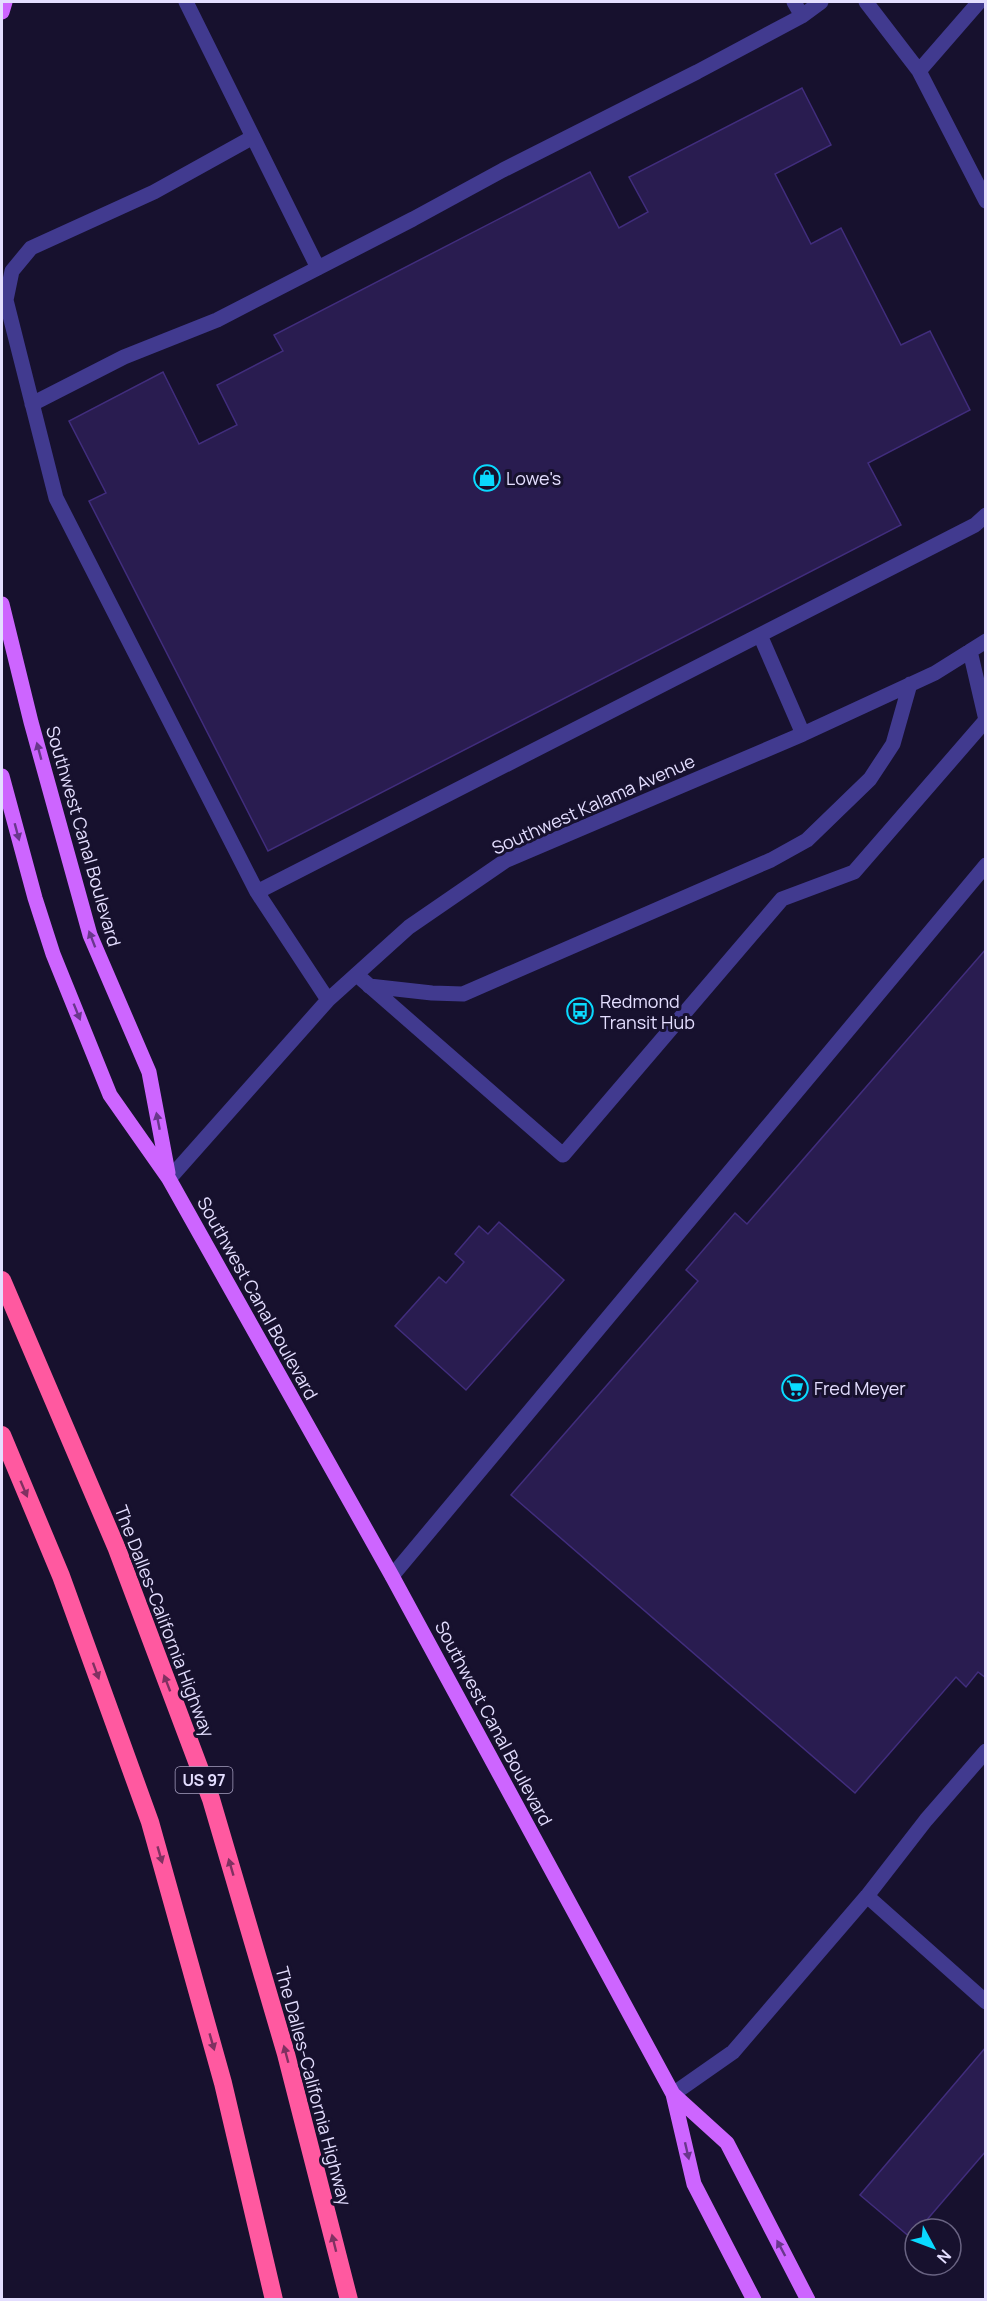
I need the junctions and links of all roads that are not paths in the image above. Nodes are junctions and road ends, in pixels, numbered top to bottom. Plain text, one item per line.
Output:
1 (5, 2) edge
2 (186, 2) edge
3 (794, 2) edge
4 (821, 2) edge
5 (866, 2) edge
6 (979, 2) edge
7 (2, 12) edge
8 (802, 16) junction
9 (919, 71) junction
10 (253, 137) junction
11 (986, 201) edge
12 (318, 268) junction
13 (32, 404) junction
14 (986, 515) edge
15 (2, 604) edge
16 (760, 635) junction
17 (986, 641) edge
18 (970, 651) junction
19 (910, 684) junction
20 (986, 720) edge
21 (802, 734) junction
22 (2, 776) edge
23 (986, 865) edge
24 (257, 892) junction
25 (357, 975) junction
26 (369, 986) junction
27 (328, 1000) junction
28 (169, 1179) junction
29 (2, 1280) edge
30 (2, 1435) edge
31 (392, 1576) junction
32 (986, 1751) edge
33 (867, 1896) junction
34 (986, 2002) edge
35 (673, 2094) junction
36 (274, 2300) edge
37 (349, 2300) edge
38 (754, 2300) edge
39 (808, 2300) edge

1 - 7 main road
2 - 10 street
3 - 8 street
4 - 8 street
5 - 9 street
6 - 9 street
8 - 12 street
9 - 11 street
10 - 12 street
10 - 13 street
12 - 13 street
13 - 24 street
14 - 16 street
28 -> 15 main road, Southwest Canal Boulevard
16 - 21 street
16 - 24 street
17 - 18 street, Southwest Kalama Avenue
18 - 19 street, Southwest Kalama Avenue
18 - 20 street
19 - 21 street, Southwest Kalama Avenue
19 - 26 street
20 - 26 street
21 - 25 street, Southwest Kalama Avenue
22 -> 28 main road, Southwest Canal Boulevard
23 - 31 street
24 - 27 street
25 - 26 street
25 - 27 street, Southwest Kalama Avenue
27 - 28 street, Southwest Kalama Avenue
28 - 31 main road, Southwest Canal Boulevard
37 -> 29 highway, The Dalles-California Highway / US 97
30 -> 36 highway
31 - 35 main road, Southwest Canal Boulevard
32 - 33 street
33 - 34 street
33 - 35 street
35 -> 38 main road, Southwest Canal Boulevard
39 -> 35 main road

